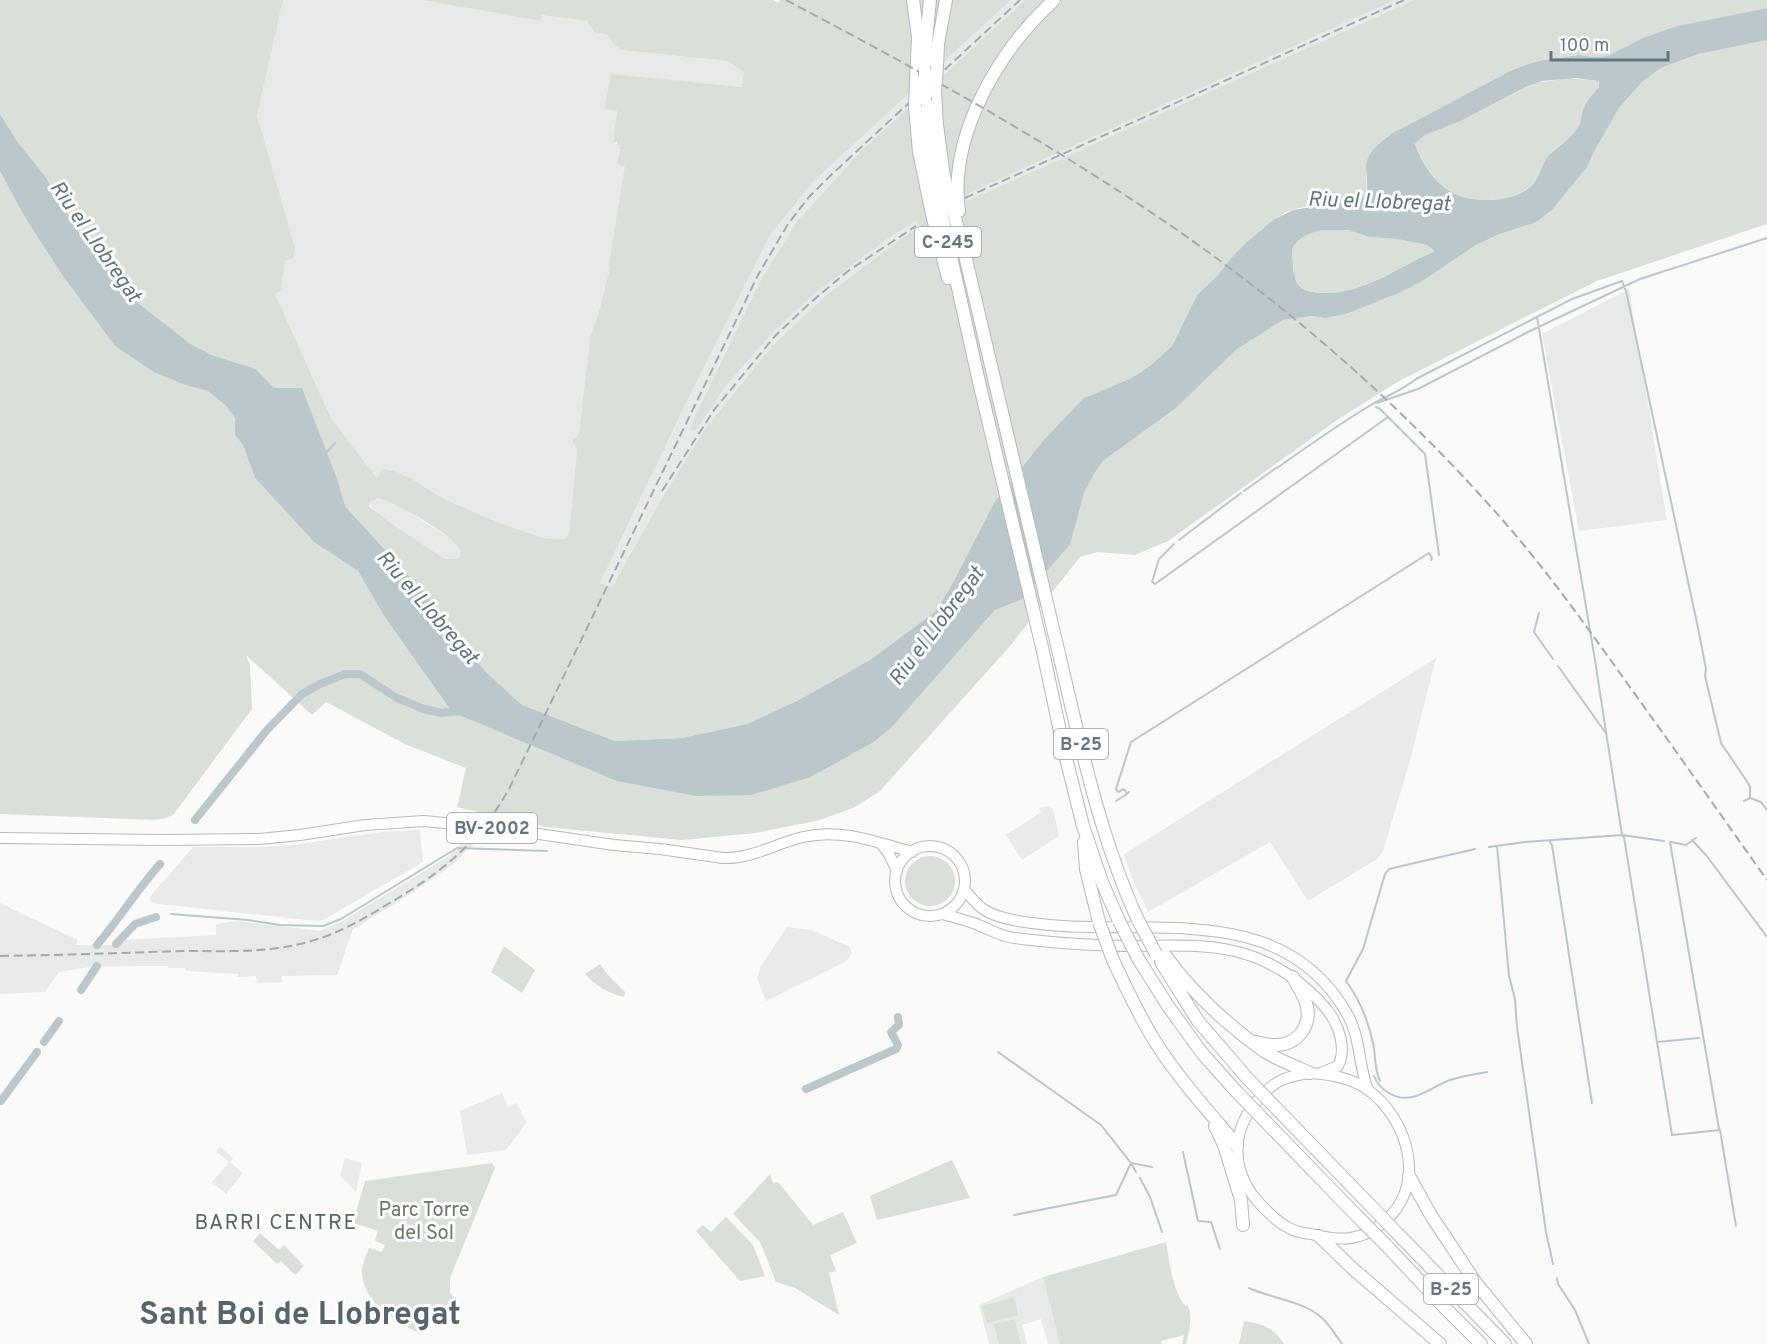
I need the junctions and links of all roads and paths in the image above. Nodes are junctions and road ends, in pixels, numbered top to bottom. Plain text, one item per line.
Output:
1 (913, 0) edge
2 (930, 0) edge
3 (946, 0) edge
4 (1054, 0) edge
5 (920, 103) junction
6 (964, 251) junction
7 (1055, 634) joint
8 (1042, 647) joint
9 (1083, 826) junction
10 (0, 838) edge
11 (881, 843) junction
12 (912, 852) junction
13 (897, 871) junction
14 (964, 889) junction
15 (942, 914) junction
16 (1160, 954) junction
17 (1293, 977) junction
18 (1253, 1041) junction
19 (1315, 1073) junction
20 (1368, 1090) junction
21 (1208, 1111) junction
22 (1237, 1145) junction
23 (1409, 1176) junction
24 (1243, 1225) dead end
25 (1319, 1236) junction
26 (1440, 1344) edge
27 (1481, 1344) edge
28 (1505, 1344) edge
29 (1526, 1344) edge

1 - 5 highway, bridge
2 - 5 highway, C-245, bridge
3 - 6 highway, C-245, bridge
4 - 6 highway
5 - 8 highway, C-245
6 - 7 highway, C-245
7 - 16 highway, B-25, bridge
8 - 9 highway, B-25
9 - 21 highway, bridge
9 - 27 highway, B-25, bridge
10 - 11 main road, BV-2002
11 - 12 main road, BV-2002
11 - 13 main road
12 - 13 main road
12 - 14 main road
13 - 15 main road
14 - 15 main road
14 - 20 main road
15 - 17 main road
16 - 18 highway
16 - 28 highway, B-25, bridge
17 - 18 highway
17 - 19 main road
18 - 19 highway
19 - 20 main road
19 - 22 main road
20 - 23 main road
21 - 22 highway
21 - 24 highway
22 - 25 main road
23 - 25 main road
23 - 29 highway
25 - 26 highway

